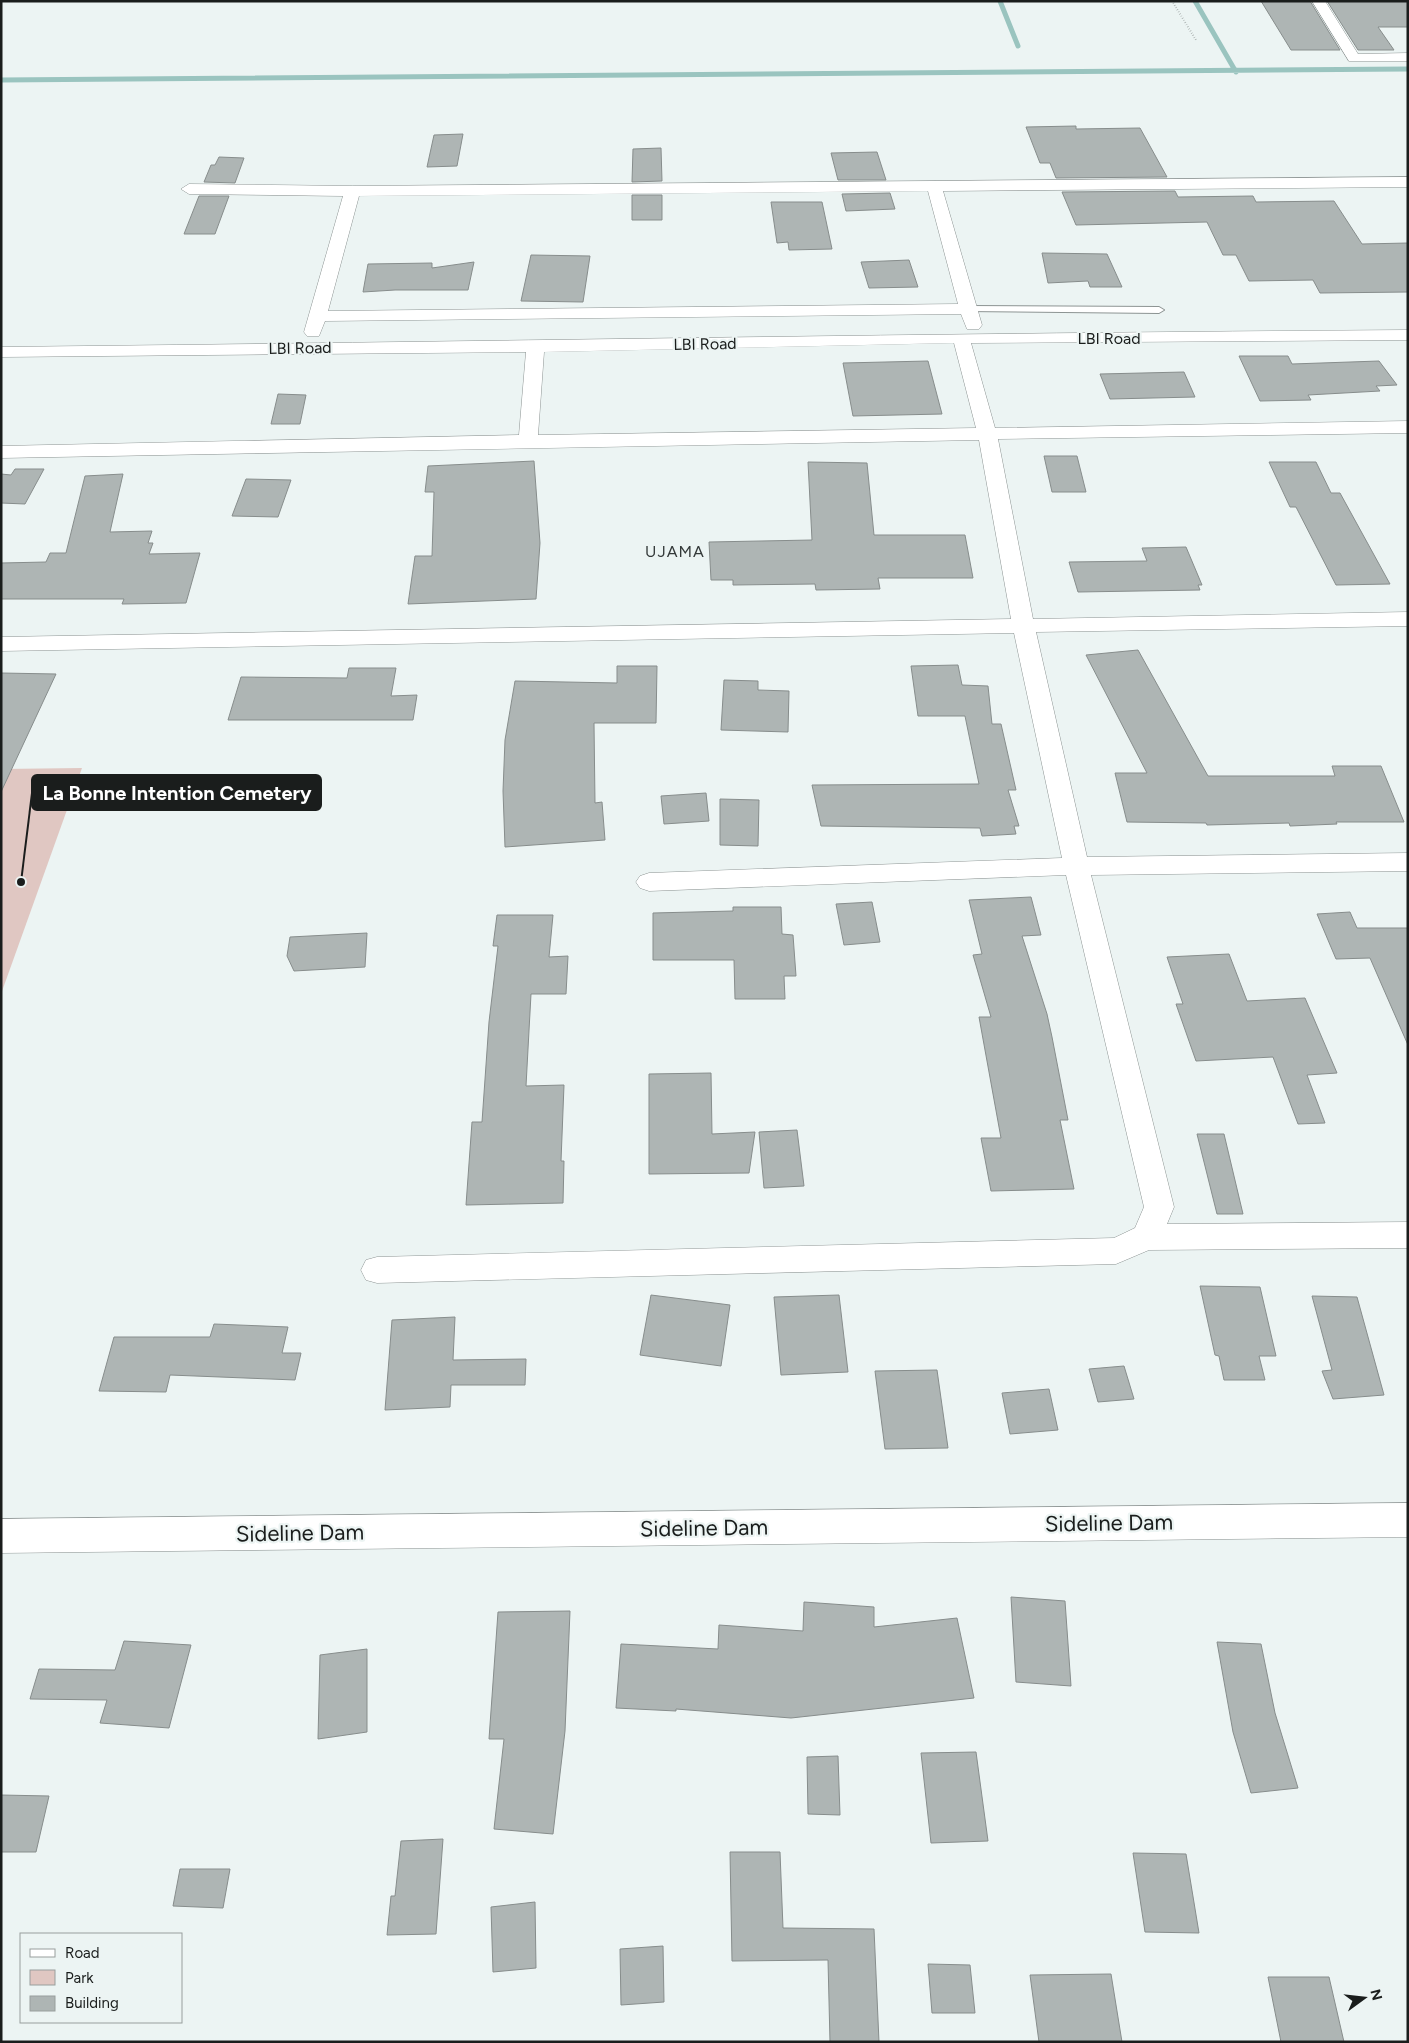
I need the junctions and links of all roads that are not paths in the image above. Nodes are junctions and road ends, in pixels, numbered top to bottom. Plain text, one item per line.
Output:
1 (1318, 1) edge
2 (1408, 57) edge
3 (1408, 182) edge
4 (934, 186) junction
5 (188, 189) dead end
6 (352, 191) junction
7 (969, 309) junction
8 (1159, 310) dead end
9 (317, 316) junction
10 (1408, 335) edge
11 (969, 338) junction
12 (309, 347) junction
13 (535, 347) junction
14 (6, 352) edge
15 (1, 370) edge
16 (1408, 427) edge
17 (987, 434) junction
18 (528, 441) junction
19 (1, 452) edge
20 (1408, 619) edge
21 (1022, 625) junction
22 (1, 644) edge
23 (1408, 862) edge
24 (1076, 866) junction
25 (649, 882) dead end
26 (1408, 1235) edge
27 (1147, 1237) junction
28 (377, 1270) dead end
29 (1408, 1520) edge
30 (1, 1536) edge

1 - 2 street
3 - 4 street
4 - 6 street
4 - 7 street
5 - 6 street
6 - 9 street
7 - 8 lane
7 - 9 street
7 - 11 street
9 - 12 street
10 - 11 street, LBI Road
11 - 13 street, LBI Road
11 - 17 street
12 - 13 street, LBI Road
12 - 14 street, LBI Road
13 - 18 street
14 - 15 street
16 - 17 street
17 - 18 street
17 - 21 street
18 - 19 street
20 - 21 street
21 - 22 street
21 - 24 street
23 - 24 street
24 - 25 street
24 - 27 street
26 - 27 street
27 - 28 street
29 - 30 street, Sideline Dam

